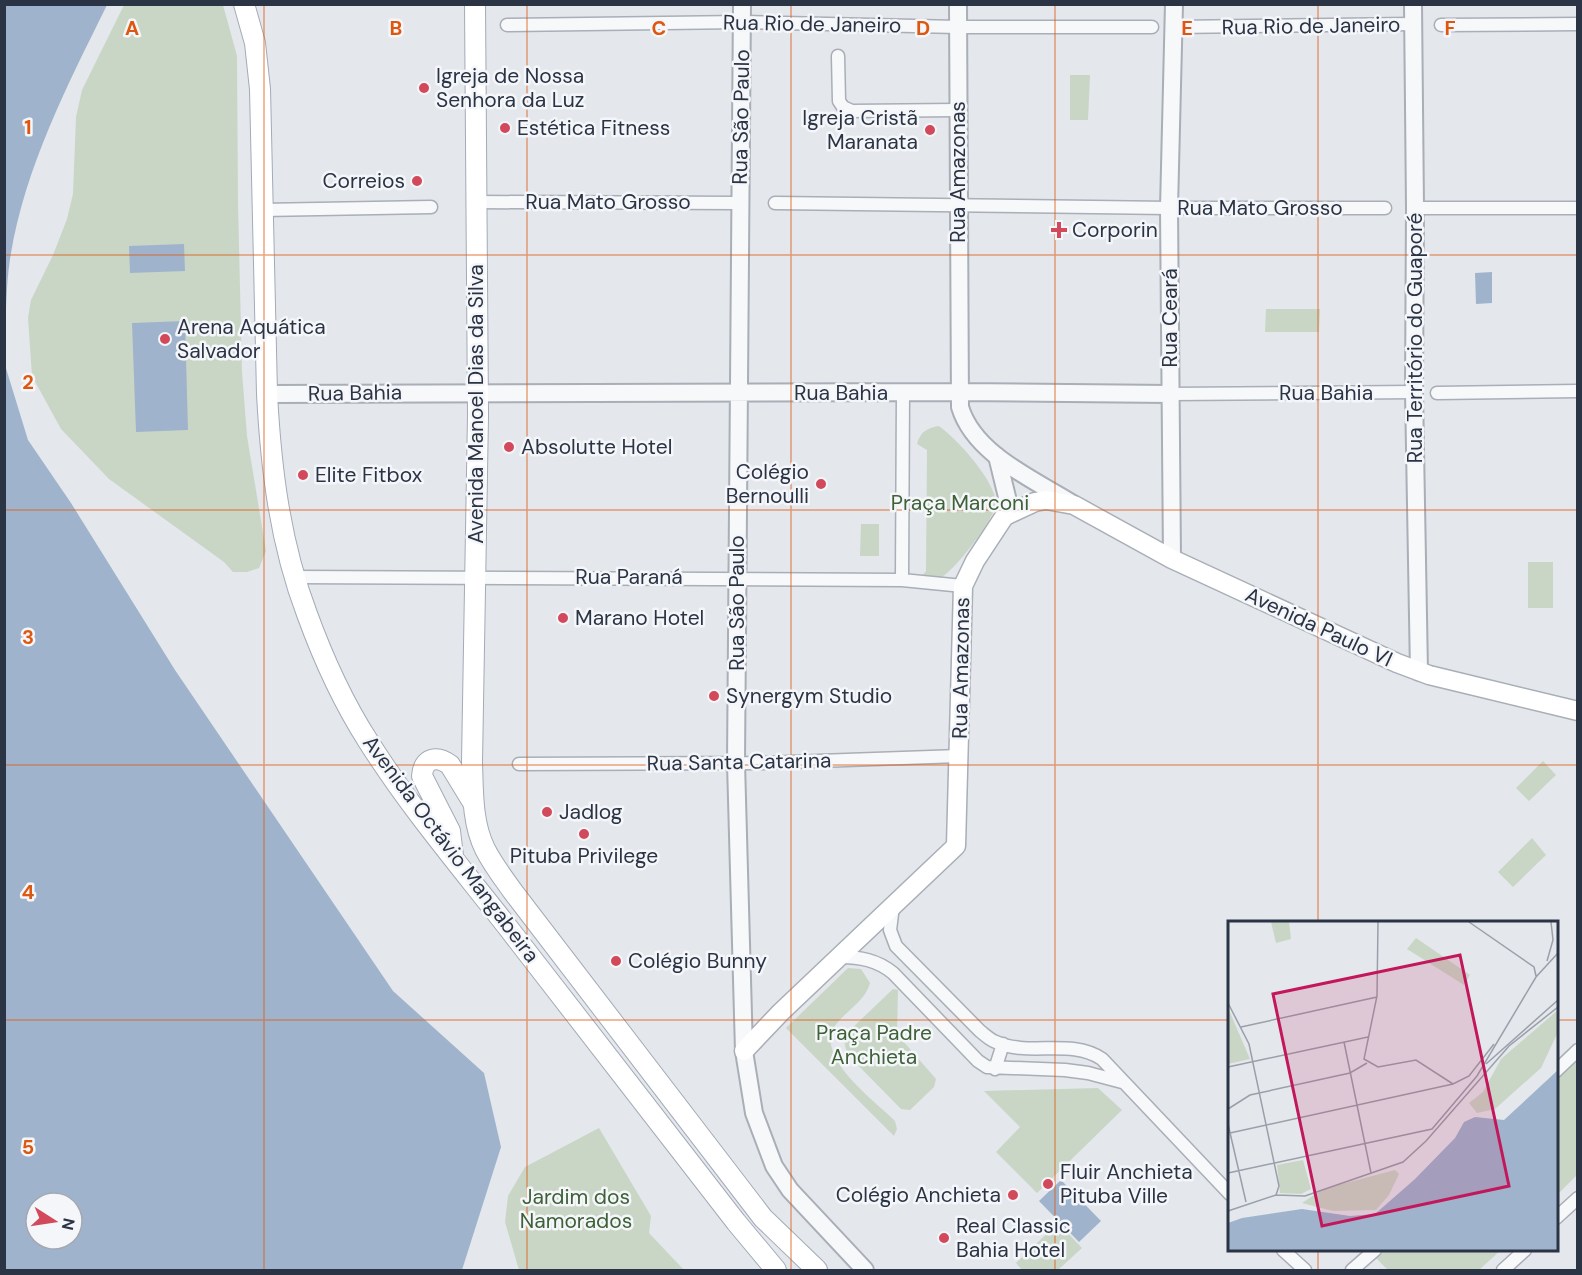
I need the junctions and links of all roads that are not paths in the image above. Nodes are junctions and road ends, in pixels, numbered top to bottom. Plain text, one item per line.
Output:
1 (244, 4) edge
2 (475, 4) edge
3 (742, 4) edge
4 (958, 4) edge
5 (1174, 4) edge
6 (1413, 4) edge
7 (742, 22) junction
8 (1413, 24) junction
9 (1578, 24) edge
10 (1441, 25) dead end
11 (507, 26) dead end
12 (958, 27) junction
13 (1152, 27) dead end
14 (1174, 27) junction
15 (838, 56) dead end
16 (958, 110) junction
17 (476, 202) junction
18 (740, 203) junction
19 (775, 203) dead end
20 (959, 205) junction
21 (431, 207) dead end
22 (1169, 208) junction
23 (1386, 208) dead end
24 (1415, 208) junction
25 (1578, 208) edge
26 (262, 210) junction
27 (1578, 391) edge
28 (477, 392) junction
29 (903, 392) junction
30 (959, 392) junction
31 (1414, 392) junction
32 (738, 393) junction
33 (1437, 393) dead end
34 (267, 394) junction
35 (1170, 394) junction
36 (997, 456) junction
37 (1074, 505) junction
38 (1005, 516) junction
39 (1172, 559) junction
40 (477, 576) junction
41 (294, 577) junction
42 (737, 578) junction
43 (902, 580) junction
44 (963, 586) junction
45 (1419, 672) junction
46 (1578, 711) edge
47 (959, 756) junction
48 (736, 763) junction
49 (519, 764) dead end
50 (473, 803) junction
51 (453, 856) junction
52 (893, 906) junction
53 (840, 957) junction
54 (1003, 1044) junction
55 (1578, 1050) edge
56 (744, 1052) junction
57 (995, 1069) junction
58 (1558, 1070) edge
59 (1123, 1082) junction
60 (1228, 1192) edge
61 (1578, 1198) edge
62 (1558, 1217) edge
63 (1284, 1251) edge
64 (1374, 1251) edge
65 (1523, 1251) edge
66 (1363, 1260) junction
67 (813, 1268) edge
68 (776, 1270) edge
69 (865, 1270) edge
70 (1305, 1270) edge
71 (1352, 1270) edge
72 (1374, 1270) edge
73 (1503, 1270) edge

1 - 26 main road, Avenida Octávio Mangabeira
2 - 17 main road, Avenida Manoel Dias da Silva
3 - 7 street, Rua São Paulo
4 - 12 street, Rua Amazonas
5 - 14 street, Rua Ceará
6 - 8 street, Rua Território do Guaporé
7 - 11 street, Rua Rio de Janeiro
7 - 12 street, Rua Rio de Janeiro
7 - 18 street, Rua São Paulo
8 - 14 street, Rua Rio de Janeiro
8 - 24 street, Rua Território do Guaporé
9 - 10 street
12 - 13 street, Rua Rio de Janeiro
12 - 16 street, Rua Amazonas
14 - 22 street, Rua Ceará
15 - 16 street
16 - 20 street, Rua Amazonas
17 - 18 street, Rua Mato Grosso
17 - 28 main road, Avenida Manoel Dias da Silva
18 - 32 street, Rua São Paulo
19 - 20 street, Rua Mato Grosso
20 - 22 street, Rua Mato Grosso
20 - 30 street, Rua Amazonas
21 - 26 street
22 - 23 street, Rua Mato Grosso
22 - 35 street, Rua Ceará
24 - 25 street
24 - 31 street, Rua Território do Guaporé
26 - 34 main road, Avenida Octávio Mangabeira
27 - 33 street
28 - 32 street, Rua Bahia
28 - 34 street, Rua Bahia
28 - 40 main road, Avenida Manoel Dias da Silva
29 - 30 street, Rua Bahia
29 - 32 street, Rua Bahia
29 - 43 street
30 - 35 street, Rua Bahia
30 - 36 street, Rua Amazonas
31 - 35 street, Rua Bahia
31 - 45 street, Rua Território do Guaporé
32 - 42 street, Rua São Paulo
34 - 41 main road, Avenida Octávio Mangabeira
35 - 39 street, Rua Ceará
36 - 37 street, Avenida Paulo VI
36 - 38 street
37 - 38 main road, Avenida Paulo VI
37 - 39 main road, Avenida Paulo VI
38 - 44 main road, Rua Amazonas
39 - 45 main road, Avenida Paulo VI
40 - 41 street, Rua Paraná
40 - 42 street, Rua Paraná
40 - 50 main road, Avenida Manoel Dias da Silva
41 - 51 main road, Avenida Octávio Mangabeira
42 - 43 street, Rua Paraná
42 - 48 street, Rua São Paulo
43 - 44 street, Rua Paraná
44 - 47 main road, Rua Amazonas
45 - 46 main road, Avenida Paulo VI
47 - 48 street, Rua Santa Catarina
47 - 52 main road, Rua Amazonas
48 - 49 street, Rua Santa Catarina
48 - 56 street, Rua São Paulo
50 - 51 main road
50 - 67 main road, Avenida Octávio Mangabeira
51 - 68 main road, Avenida Octávio Mangabeira
52 - 53 main road, Rua Amazonas
52 - 54 street
53 - 56 main road, Rua Amazonas
53 - 57 street
54 - 57 street
54 - 59 street
55 - 58 street
56 - 69 street, Rua São Paulo
57 - 59 street
59 - 60 street
61 - 62 street
63 - 70 street
64 - 66 street
65 - 73 street
66 - 71 street
66 - 72 street

